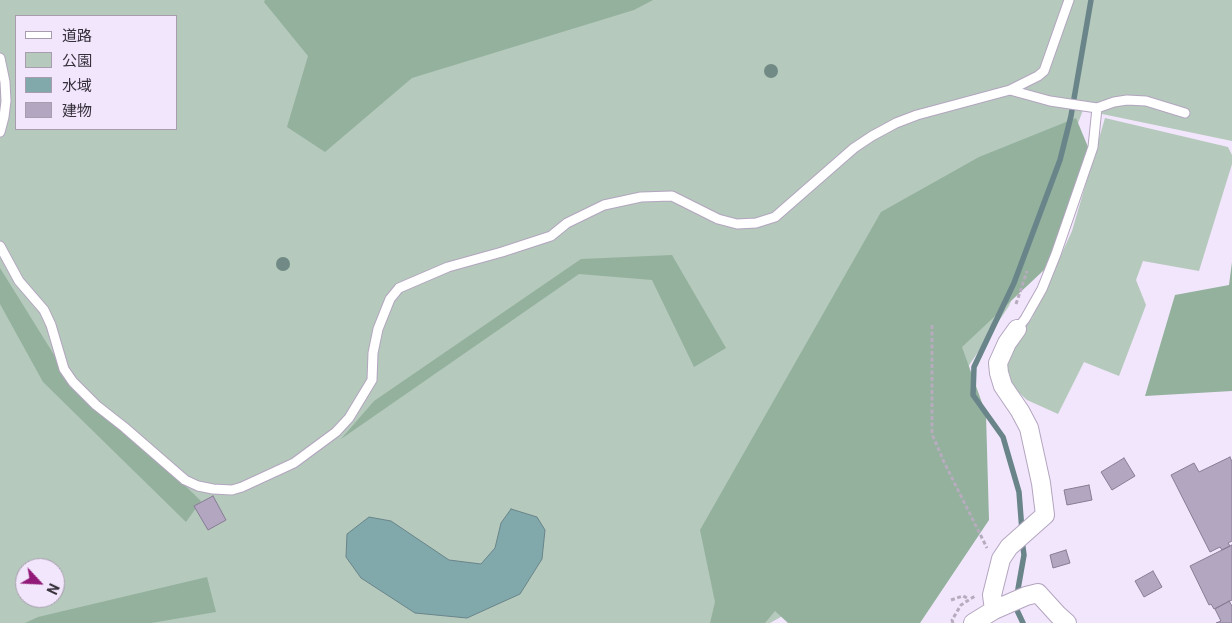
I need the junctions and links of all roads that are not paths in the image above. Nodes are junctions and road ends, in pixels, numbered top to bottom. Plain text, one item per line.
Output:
1 (1069, 0) edge
2 (0, 58) edge
3 (1010, 90) junction
4 (1097, 108) junction
5 (1186, 113) dead end
6 (0, 132) edge
7 (0, 246) edge
8 (1017, 329) joint
9 (997, 609) junction
10 (973, 623) edge
11 (1067, 623) edge

1 - 3 lane
2 - 6 lane
3 - 4 lane
3 - 7 lane
4 - 5 lane
4 - 8 lane
8 - 9 street
9 - 10 street
9 - 11 street

